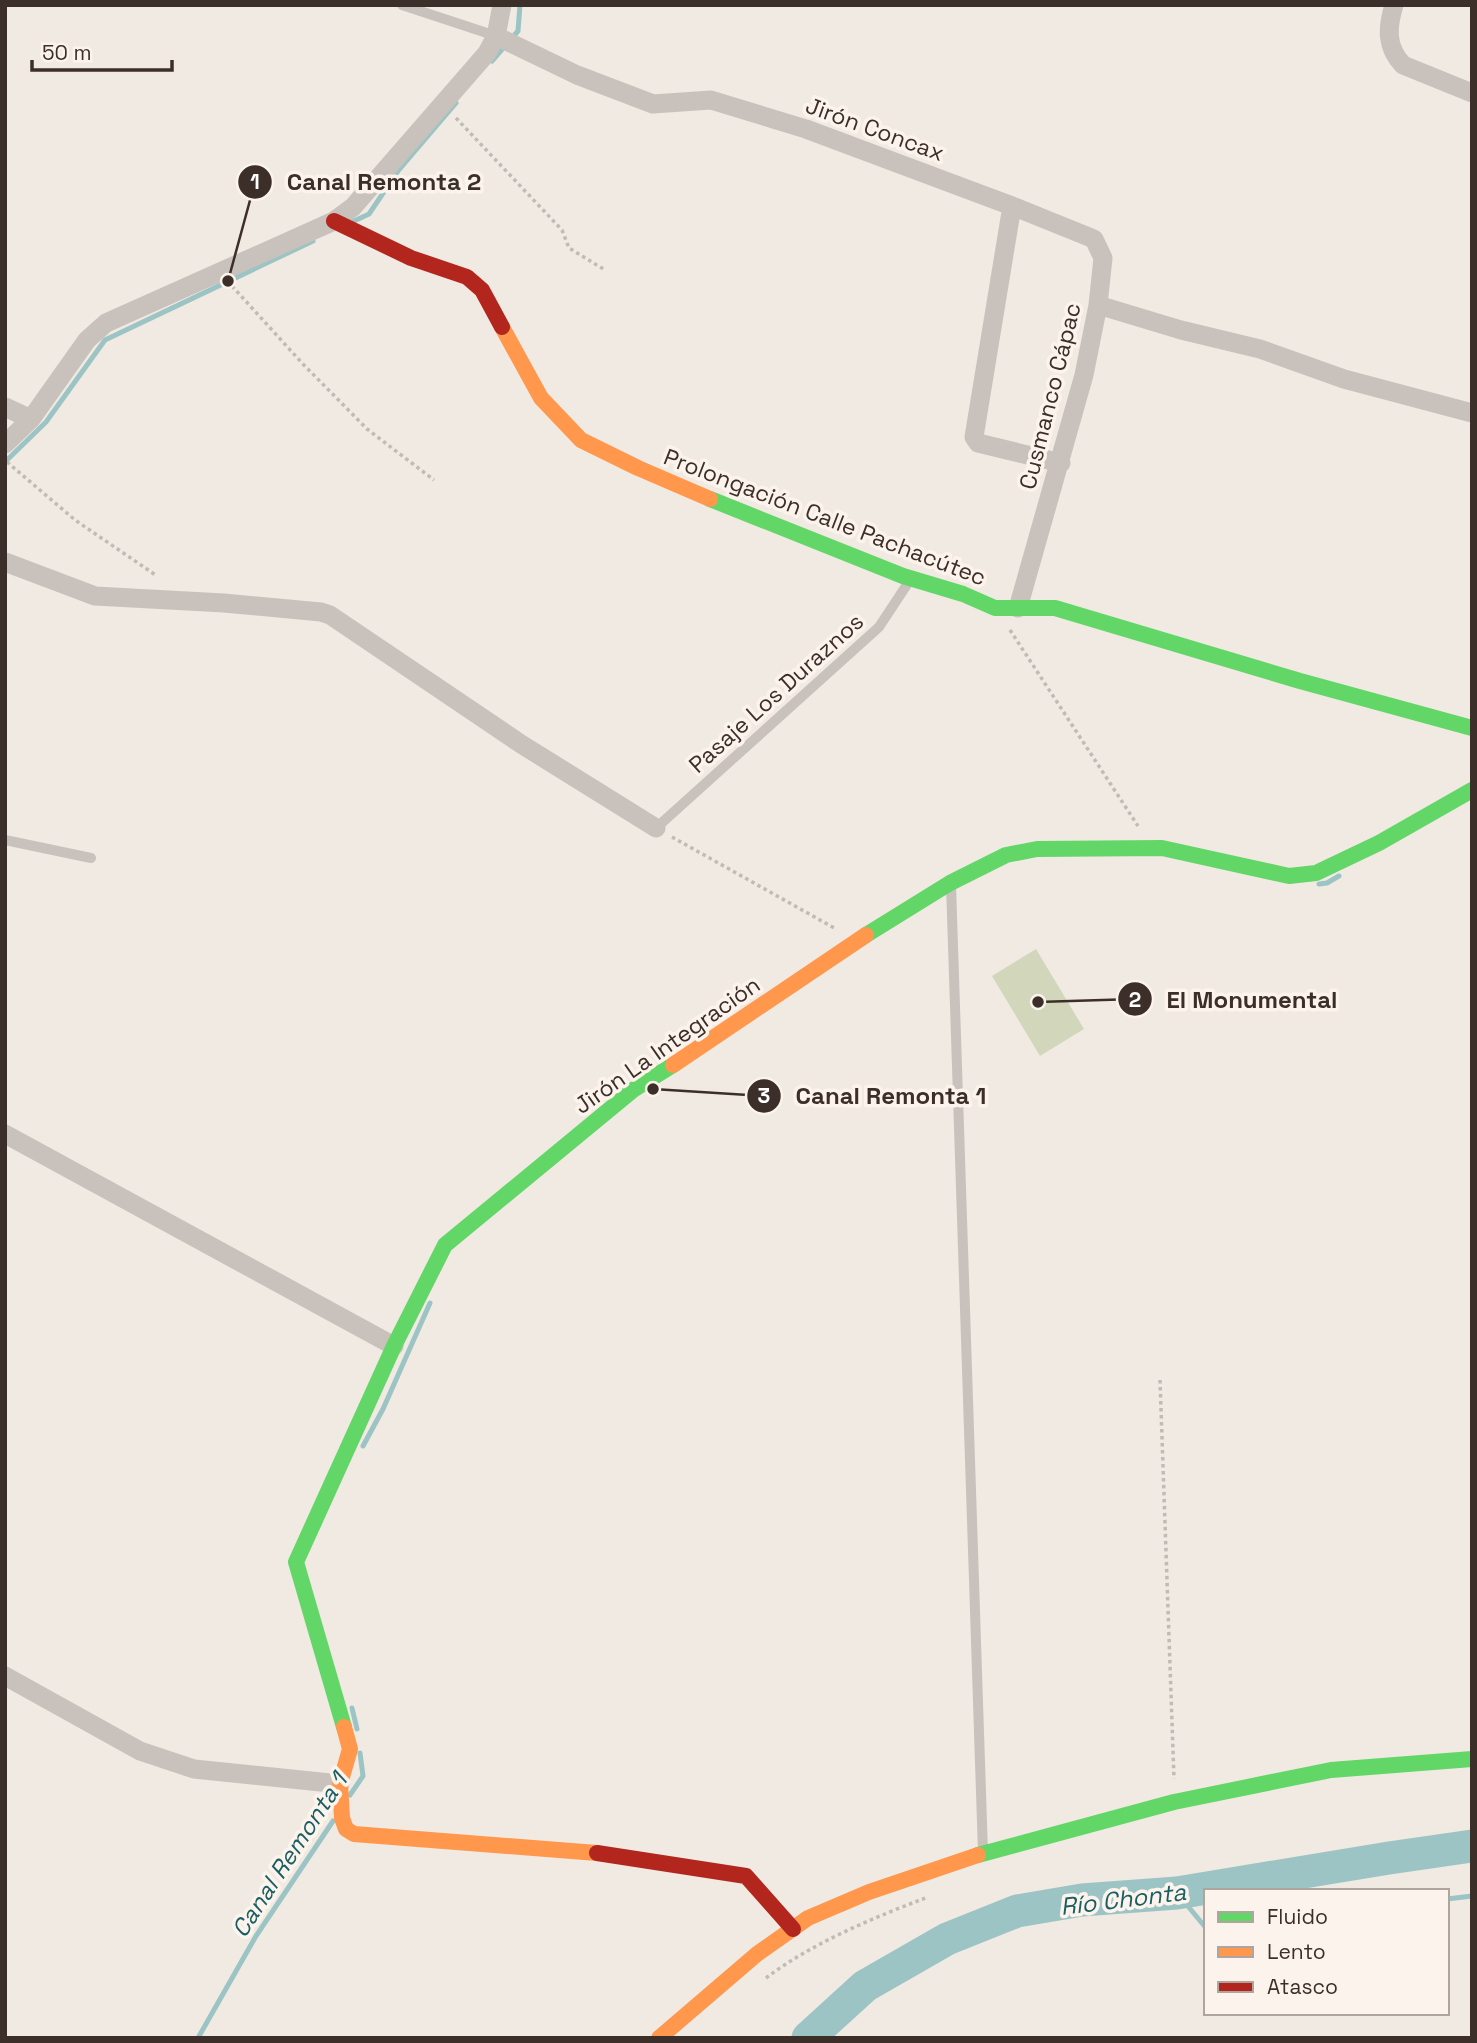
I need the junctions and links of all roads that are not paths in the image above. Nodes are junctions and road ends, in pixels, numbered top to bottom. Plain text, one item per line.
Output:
1 (402, 5) edge
2 (502, 5) edge
3 (1394, 5) edge
4 (496, 37) junction
5 (1472, 93) edge
6 (1012, 205) junction
7 (334, 221) junction
8 (1098, 305) junction
9 (5, 407) edge
10 (1472, 413) edge
11 (31, 419) junction
12 (5, 444) edge
13 (1061, 463) junction
14 (5, 562) edge
15 (911, 578) junction
16 (1018, 608) junction
17 (1472, 728) edge
18 (1472, 790) edge
19 (656, 828) joint
20 (5, 840) edge
21 (91, 858) dead end
22 (950, 883) junction
23 (5, 1134) edge
24 (394, 1346) junction
25 (5, 1676) edge
26 (1472, 1759) edge
27 (340, 1784) junction
28 (983, 1853) junction
29 (793, 1929) junction
30 (659, 2038) edge

1 - 4 lane
2 - 4 street
3 - 5 street
4 - 6 street, Jirón Concax
4 - 7 street
6 - 8 street, Cusmanco Cápac
6 - 13 street
7 - 11 street
7 - 15 street, Prolongación Calle Pachacútec
8 - 10 street
8 - 13 street, Cusmanco Cápac
9 - 11 street
11 - 12 street
13 - 16 street, Cusmanco Cápac
14 - 19 street
15 - 16 street, Prolongación Calle Pachacútec
15 - 19 lane, Pasaje Los Duraznos
16 - 17 street, Prolongación Calle Pachacútec
18 - 22 street, Jirón La Integración
20 - 21 lane
22 - 24 street, Jirón La Integración
22 - 28 lane
23 - 24 street
24 - 27 street, Jirón La Integración
25 - 27 street
26 - 28 street
27 - 29 street, Jirón La Integración
28 - 29 street
29 - 30 street

